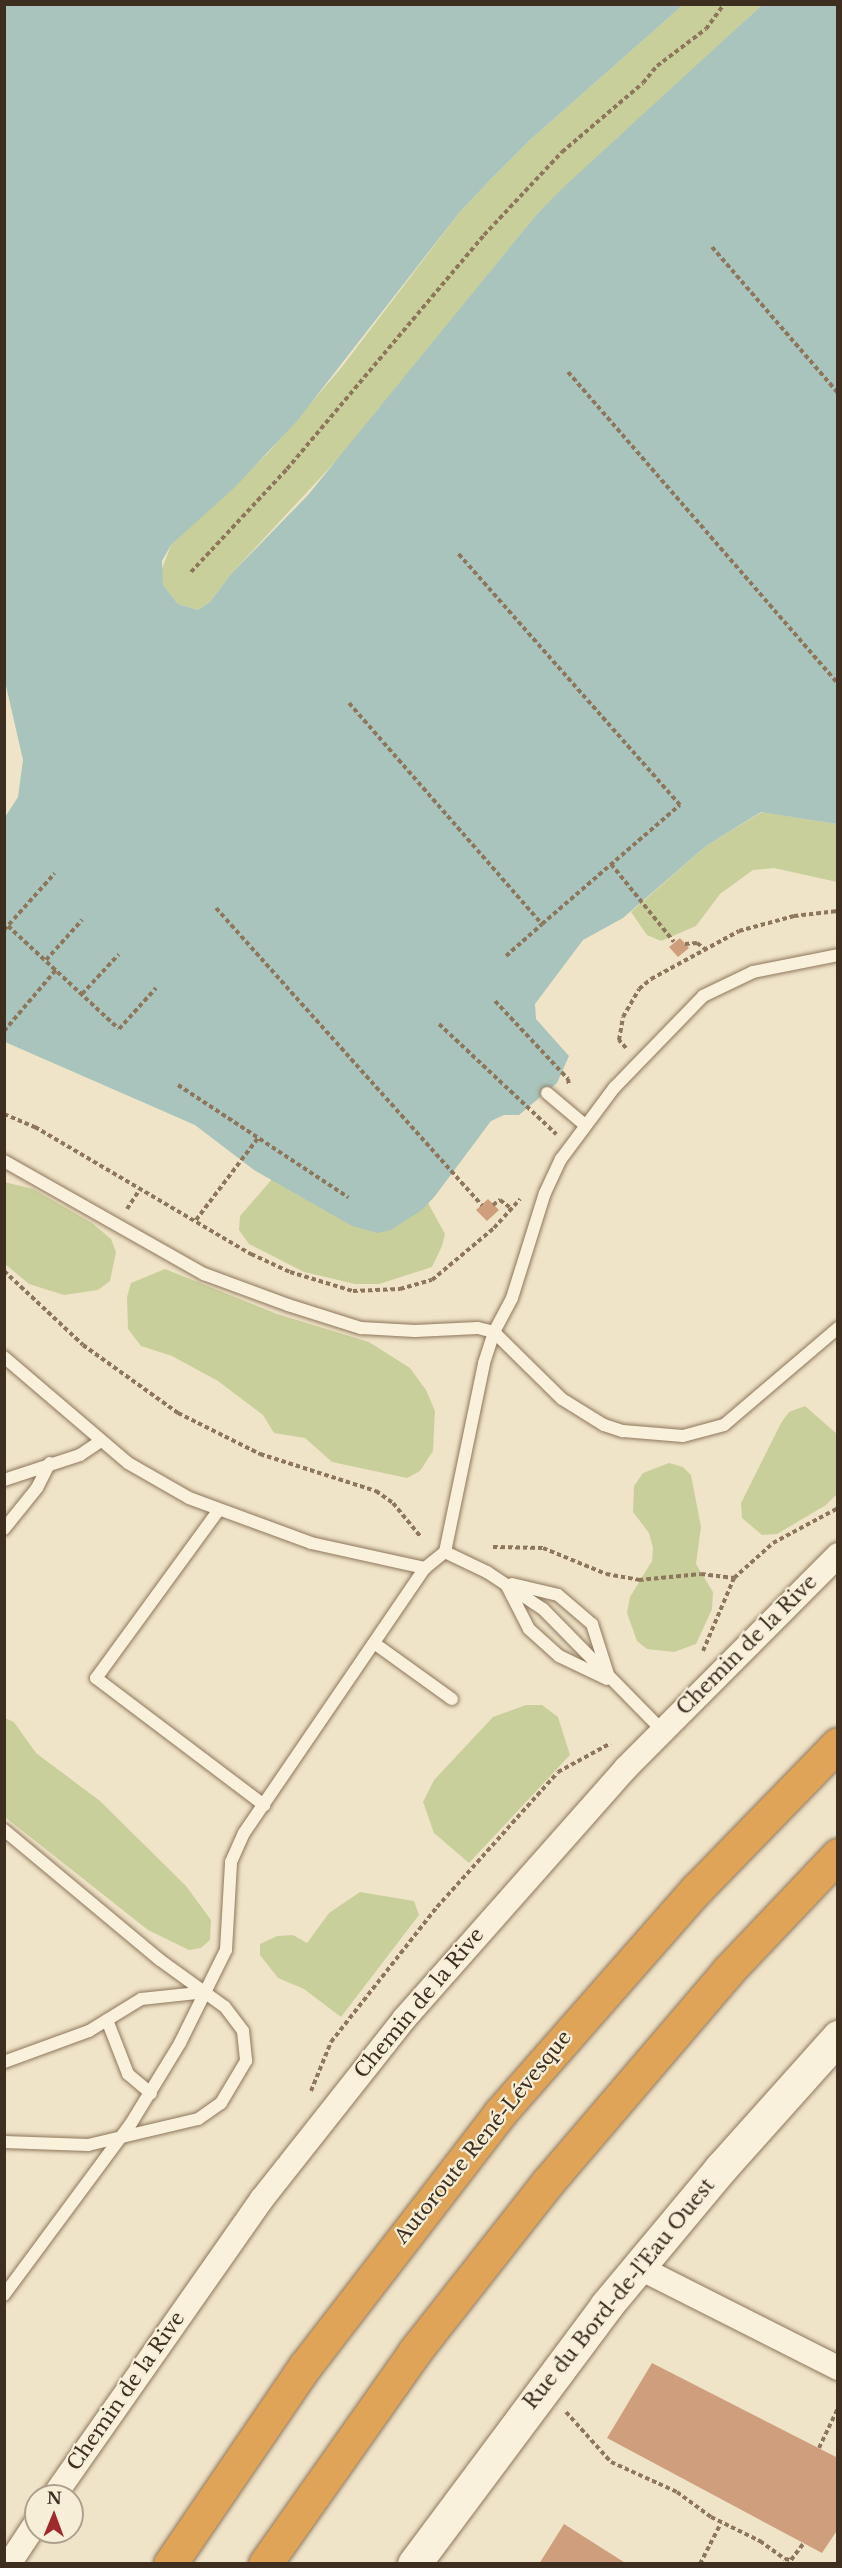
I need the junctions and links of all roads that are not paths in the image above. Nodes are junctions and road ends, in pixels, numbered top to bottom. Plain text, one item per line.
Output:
1 (837, 955) edge
2 (547, 1093) dead end
3 (585, 1125) junction
4 (4, 1161) edge
5 (837, 1328) edge
6 (494, 1332) junction
7 (4, 1358) edge
8 (101, 1441) junction
9 (50, 1463) junction
10 (4, 1480) edge
11 (218, 1511) junction
12 (4, 1529) edge
13 (445, 1552) junction
14 (837, 1555) edge
15 (425, 1569) junction
16 (505, 1582) junction
17 (374, 1643) junction
18 (611, 1681) junction
19 (452, 1699) dead end
20 (662, 1730) junction
21 (837, 1744) edge
22 (264, 1804) junction
23 (4, 1830) edge
24 (837, 1856) edge
25 (206, 1992) junction
26 (107, 2020) junction
27 (837, 2037) edge
28 (4, 2062) edge
29 (151, 2093) junction
30 (120, 2140) junction
31 (4, 2142) edge
32 (638, 2267) junction
33 (4, 2295) edge
34 (837, 2368) edge
35 (62, 2484) edge
36 (24, 2541) edge
37 (9, 2564) edge
38 (170, 2564) edge
39 (265, 2564) edge
40 (414, 2564) edge

1 - 3 lane
2 - 3 lane
3 - 6 lane
4 - 6 lane
5 - 6 lane
6 - 13 lane
7 - 8 lane
8 - 9 lane
8 - 11 lane
9 - 10 lane
9 - 12 lane
11 - 15 lane
11 - 22 lane
13 - 15 lane
13 - 16 lane
14 - 20 street, Chemin de la Rive
15 - 17 lane
16 - 18 lane
16 - 18 lane
16 - 18 lane
17 - 19 lane
17 - 22 lane
18 - 20 lane
20 - 35 street, Chemin de la Rive
21 - 38 highway, Autoroute René-Lévesque
22 - 25 lane
23 - 25 lane
24 - 39 highway
25 - 26 lane
25 - 29 lane
25 - 30 lane
26 - 28 lane
26 - 29 lane
27 - 32 street, Rue du Bord-de-l'Eau Ouest
29 - 30 lane
30 - 31 lane
30 - 33 lane
32 - 34 street
32 - 40 street, Rue du Bord-de-l'Eau Ouest
36 - 37 street

